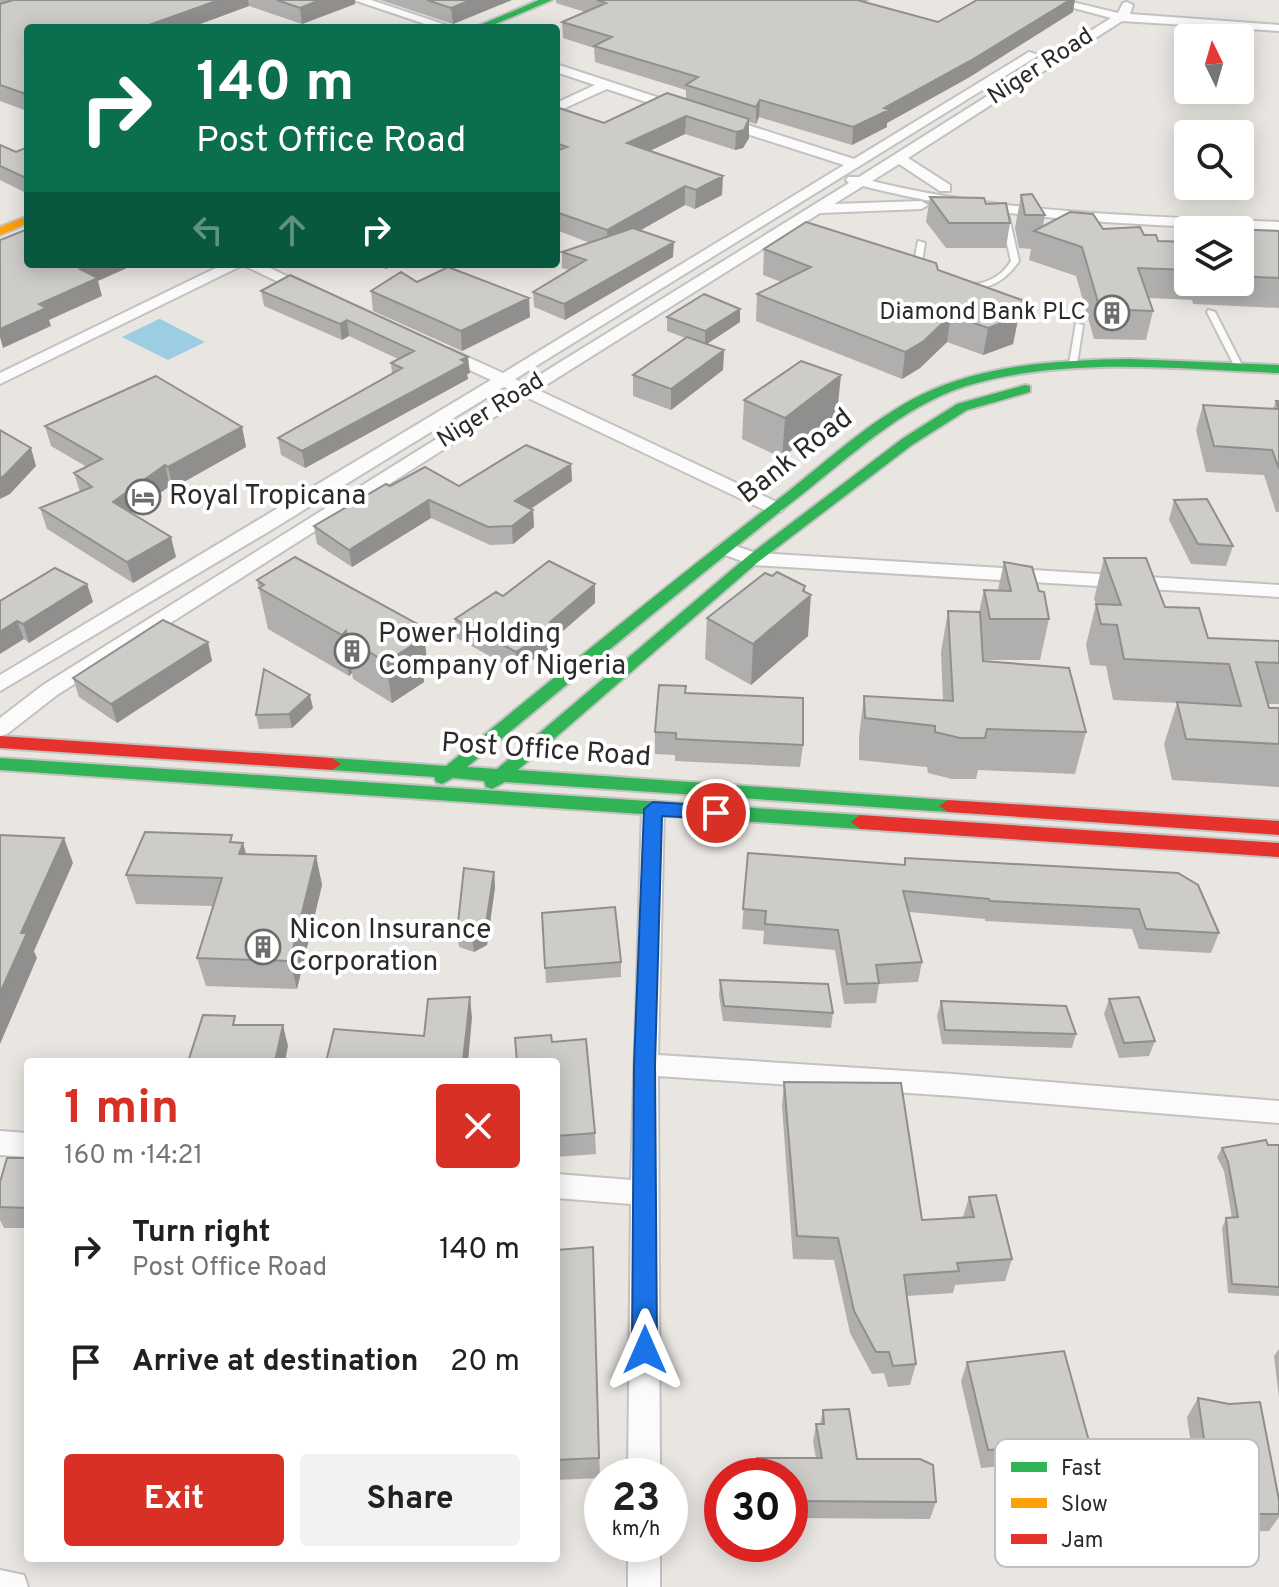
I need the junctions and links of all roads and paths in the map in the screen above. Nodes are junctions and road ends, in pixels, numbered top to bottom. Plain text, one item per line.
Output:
1 (360, 0) edge
2 (547, 0) edge
3 (1050, 0) edge
4 (1075, 0) edge
5 (1120, 9) edge
6 (436, 24) edge
7 (488, 24) edge
8 (1278, 29) edge
9 (560, 69) edge
10 (605, 85) junction
11 (560, 106) edge
12 (693, 113) edge
13 (708, 117) edge
14 (899, 158) junction
15 (847, 169) junction
16 (866, 177) junction
17 (945, 188) junction
18 (956, 204) junction
19 (819, 209) junction
20 (1005, 209) junction
21 (1279, 215) edge
22 (24, 221) edge
23 (1279, 226) edge
24 (0, 231) edge
25 (921, 243) dead end
26 (228, 268) edge
27 (259, 268) edge
28 (931, 275) edge
29 (963, 287) edge
30 (320, 296) edge
31 (1211, 312) dead end
32 (1079, 325) dead end
33 (433, 347) edge
34 (1073, 364) junction
35 (1239, 367) junction
36 (1279, 369) edge
37 (0, 379) edge
38 (503, 379) junction
39 (1279, 384) edge
40 (524, 390) junction
41 (775, 508) junction
42 (262, 528) junction
43 (285, 540) junction
44 (724, 548) junction
45 (753, 559) junction
46 (1279, 591) edge
47 (0, 684) edge
48 (0, 729) edge
49 (543, 737) junction
50 (0, 742) edge
51 (0, 764) edge
52 (448, 772) junction
53 (500, 775) junction
54 (560, 782) junction
55 (428, 793) junction
56 (480, 796) junction
57 (653, 809) junction
58 (1279, 828) edge
59 (1279, 850) edge
60 (645, 1065) junction
61 (1279, 1112) edge
62 (0, 1143) edge
63 (24, 1145) edge
64 (560, 1186) edge
65 (645, 1193) junction
66 (644, 1458) edge
67 (644, 1562) edge
68 (0, 1586) edge
69 (12, 1587) edge
70 (644, 1587) edge

1 - 6 street
2 - 7 street
3 - 5 street
4 - 5 street
5 - 8 street
5 - 14 street, Niger Road
5 - 15 street, Niger Road
9 - 10 street
10 - 11 street
10 - 12 street
13 - 15 street
14 - 16 street, Niger Road
14 - 17 street
15 - 16 street
15 - 38 street, Niger Road
16 - 17 street
16 - 18 street
16 - 19 street, Niger Road
17 - 21 street
18 - 19 street
18 - 20 street
19 - 40 street, Niger Road
20 - 23 street
20 - 29 lane
22 - 24 street
25 - 28 lane
26 - 37 street
27 - 30 street
31 - 35 lane
32 - 34 lane
33 - 38 street
34 - 35 street, Bank Road
34 - 41 street, Bank Road
35 - 36 street, Bank Road
38 - 40 street
38 - 42 street, Niger Road
39 - 45 street, Bank Road
40 - 41 street
40 - 43 street, Niger Road
41 - 44 street, Bank Road
42 - 43 street
42 - 47 street, Niger Road
43 - 48 street, Niger Road
44 - 45 street
44 - 52 street, Bank Road
45 - 46 street
45 - 49 street, Bank Road
49 - 53 street, Bank Road
49 - 54 street
50 - 52 street, Post Office Road
51 - 55 street, Post Office Road
52 - 53 street, Post Office Road
52 - 55 street, Bank Road
53 - 54 street, Post Office Road
53 - 56 street, Bank Road
54 - 58 street, Post Office Road
55 - 56 street, Post Office Road
56 - 57 street, Post Office Road
57 - 59 street, Post Office Road
57 - 60 street
60 - 61 street
60 - 65 street
62 - 63 street
64 - 65 street
65 - 66 street
67 - 70 street
68 - 69 street

